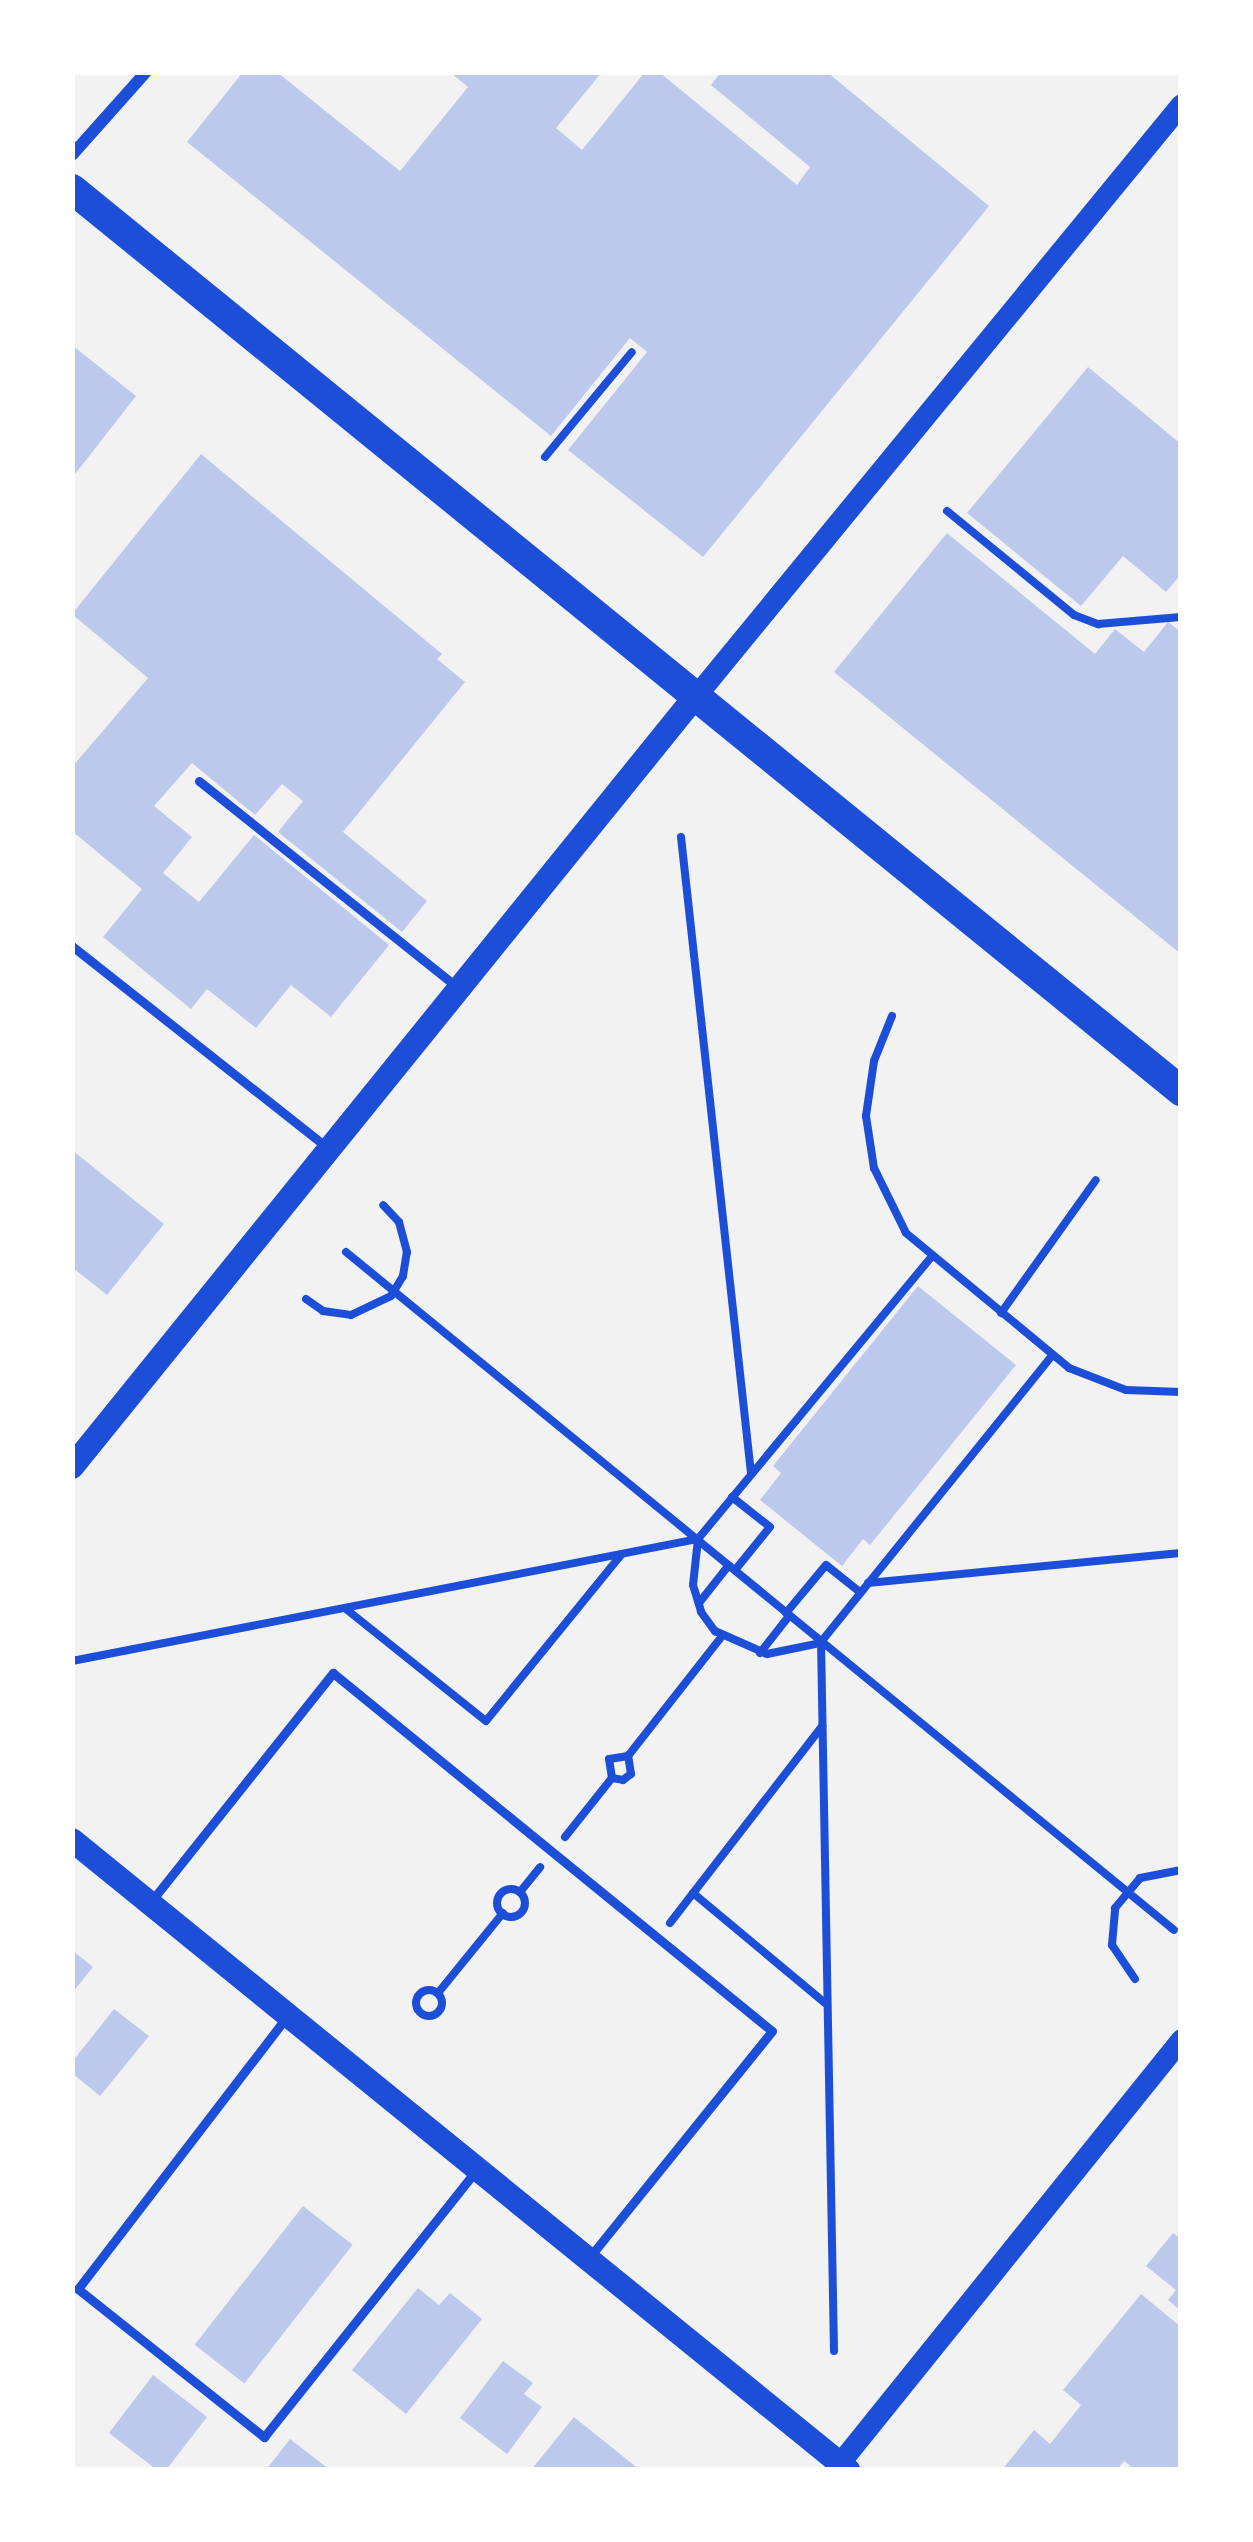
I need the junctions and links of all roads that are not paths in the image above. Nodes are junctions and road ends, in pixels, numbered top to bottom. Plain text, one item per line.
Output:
1 (146, 72) edge
2 (1181, 104) edge
3 (72, 155) edge
4 (72, 189) edge
5 (694, 698) junction
6 (199, 781) dead end
7 (72, 946) edge
8 (459, 988) junction
9 (1181, 1091) edge
10 (329, 1149) junction
11 (72, 1467) edge
12 (72, 1840) edge
13 (149, 1903) junction
14 (288, 2016) junction
15 (1181, 2038) edge
16 (477, 2169) junction
17 (588, 2258) junction
18 (840, 2468) edge

1 - 3 street
2 - 5 street
4 - 5 highway
5 - 8 main road
5 - 9 highway
6 - 8 lane
7 - 10 lane
8 - 10 main road
10 - 11 main road
12 - 13 main road
13 - 14 main road
13 - 17 lane
14 - 16 main road
14 - 16 lane
15 - 18 street
16 - 17 main road
17 - 18 main road

